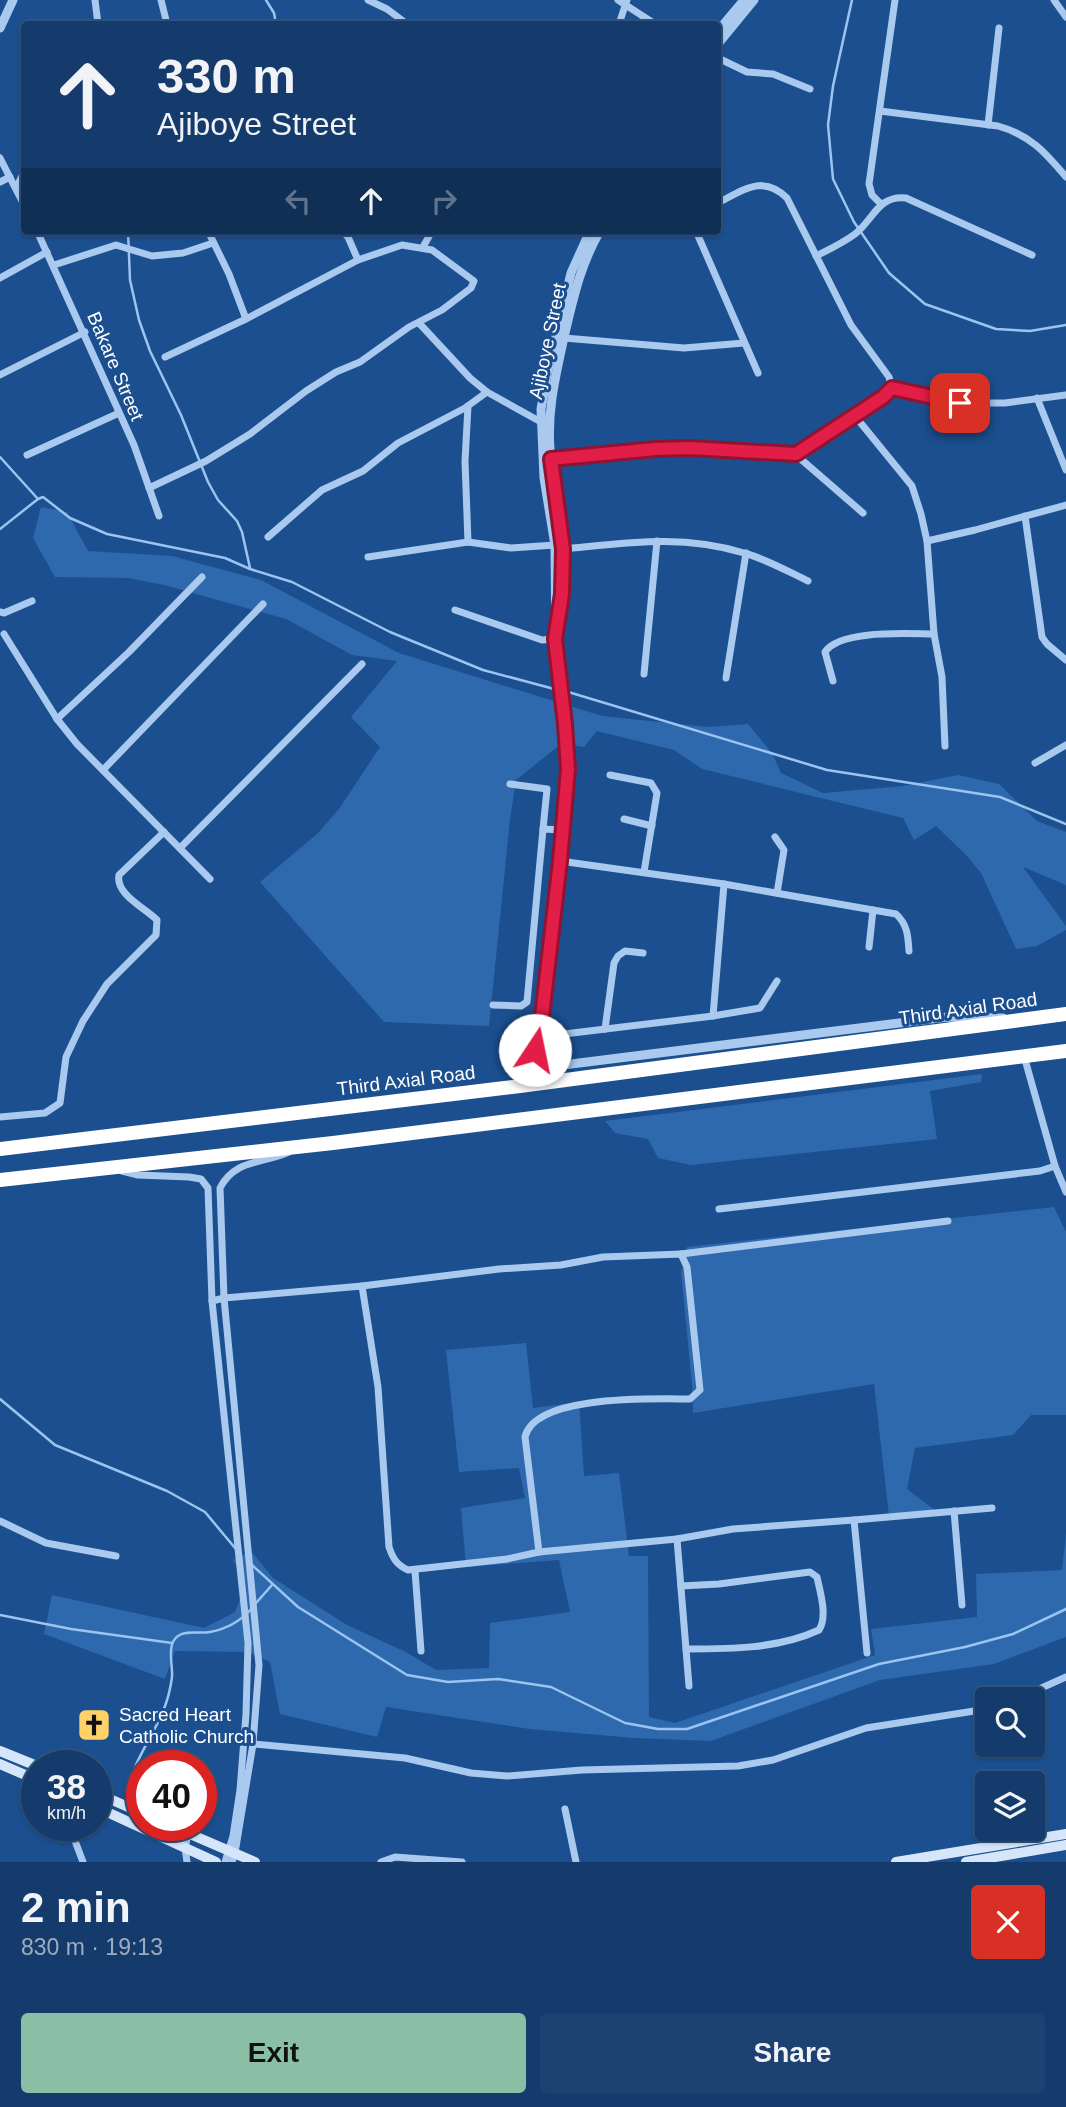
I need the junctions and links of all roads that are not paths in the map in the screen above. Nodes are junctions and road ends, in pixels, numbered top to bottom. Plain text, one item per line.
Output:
1 (13, 0) edge
2 (95, 0) edge
3 (161, 0) edge
4 (368, 0) edge
5 (618, 0) edge
6 (744, 0) edge
7 (754, 0) edge
8 (895, 0) edge
9 (1054, 0) edge
10 (626, 3) edge
11 (1066, 17) edge
12 (98, 21) edge
13 (165, 21) edge
14 (403, 21) edge
15 (620, 21) edge
16 (651, 21) edge
17 (1, 23) edge
18 (721, 27) edge
19 (999, 28) dead end
20 (721, 40) edge
21 (721, 59) edge
22 (810, 89) dead end
23 (880, 111) junction
24 (988, 125) junction
25 (0, 158) edge
26 (10, 177) junction
27 (1066, 177) edge
28 (21, 178) edge
29 (0, 182) edge
30 (16, 188) junction
31 (21, 199) edge
32 (721, 201) edge
33 (881, 204) junction
34 (39, 235) edge
35 (210, 235) edge
36 (346, 235) edge
37 (430, 235) edge
38 (588, 235) edge
39 (598, 235) edge
40 (698, 235) edge
41 (214, 243) junction
42 (423, 247) junction
43 (47, 252) junction
44 (1032, 255) dead end
45 (817, 256) junction
46 (358, 260) junction
47 (54, 265) junction
48 (0, 278) edge
49 (246, 319) junction
50 (419, 323) junction
51 (85, 332) junction
52 (564, 338) junction
53 (744, 343) junction
54 (165, 357) dead end
55 (758, 373) dead end
56 (0, 375) edge
57 (892, 388) junction
58 (487, 392) junction
59 (1066, 395) edge
60 (1037, 398) junction
61 (468, 406) junction
62 (119, 413) junction
63 (855, 416) junction
64 (541, 422) junction
65 (796, 454) junction
66 (27, 455) dead end
67 (547, 459) junction
68 (1066, 470) edge
69 (149, 488) junction
70 (1066, 505) edge
71 (863, 513) dead end
72 (159, 516) dead end
73 (1025, 516) junction
74 (268, 537) dead end
75 (657, 541) junction
76 (927, 541) junction
77 (468, 542) junction
78 (559, 547) junction
79 (746, 553) junction
80 (368, 558) dead end
81 (202, 577) dead end
82 (808, 581) dead end
83 (32, 601) dead end
84 (263, 604) dead end
85 (455, 610) dead end
86 (0, 612) edge
87 (4, 634) dead end
88 (934, 634) junction
89 (555, 637) junction
90 (1066, 660) edge
91 (362, 664) dead end
92 (644, 674) dead end
93 (726, 678) dead end
94 (832, 681) dead end
95 (57, 719) junction
96 (1066, 745) edge
97 (945, 746) dead end
98 (1035, 764) dead end
99 (103, 770) junction
100 (610, 775) dead end
101 (510, 784) dead end
102 (624, 819) dead end
103 (652, 825) junction
104 (543, 829) junction
105 (562, 830) junction
106 (164, 832) junction
107 (775, 837) dead end
108 (180, 849) junction
109 (560, 861) junction
110 (644, 872) junction
111 (210, 879) dead end
112 (724, 884) junction
113 (777, 893) junction
114 (873, 910) junction
115 (869, 947) dead end
116 (909, 951) dead end
117 (643, 953) dead end
118 (777, 981) dead end
119 (493, 1005) dead end
120 (1066, 1014) edge
121 (713, 1016) junction
122 (1026, 1020) junction
123 (606, 1029) junction
124 (540, 1034) junction
125 (535, 1050) junction
126 (1066, 1051) edge
127 (1024, 1056) junction
128 (520, 1086) junction
129 (0, 1117) edge
130 (306, 1145) junction
131 (0, 1149) edge
132 (1055, 1166) junction
133 (116, 1169) junction
134 (0, 1180) edge
135 (1066, 1192) edge
136 (719, 1209) dead end
137 (948, 1221) dead end
138 (681, 1254) junction
139 (362, 1286) junction
140 (224, 1298) junction
141 (212, 1301) junction
142 (992, 1508) dead end
143 (954, 1511) junction
144 (854, 1520) junction
145 (0, 1521) edge
146 (677, 1539) junction
147 (539, 1552) junction
148 (116, 1556) dead end
149 (415, 1571) junction
150 (681, 1586) junction
151 (962, 1605) dead end
152 (253, 1642) junction
153 (686, 1649) junction
154 (421, 1651) dead end
155 (867, 1653) dead end
156 (1066, 1677) edge
157 (689, 1686) dead end
158 (1044, 1687) edge
159 (975, 1711) edge
160 (253, 1744) junction
161 (0, 1751) edge
162 (21, 1760) edge
163 (0, 1764) edge
164 (21, 1773) edge
165 (565, 1810) dead end
166 (112, 1814) edge
167 (1066, 1834) edge
168 (75, 1841) edge
169 (186, 1841) edge
170 (205, 1841) edge
171 (215, 1845) junction
172 (1066, 1845) edge
173 (185, 1848) junction
174 (230, 1857) edge
175 (211, 1861) edge
176 (83, 1862) edge
177 (187, 1862) edge
178 (255, 1862) edge
179 (381, 1862) edge
180 (462, 1862) edge
181 (576, 1862) edge
182 (897, 1862) edge
183 (966, 1862) edge

1 - 17 street
2 - 12 street
3 - 13 street
4 - 14 street
5 - 10 street
6 - 18 street
7 - 20 street
8 - 23 street
9 - 11 street
10 - 15 street
10 - 16 street
19 - 24 street
21 - 22 street
23 - 24 street
23 - 33 street
24 - 27 street
25 - 26 street
26 - 29 street
26 - 30 street
28 - 30 street
30 - 31 street
32 - 45 street
33 - 44 street
33 - 45 street
34 - 43 street, Bakare Street
35 - 41 street
36 - 46 street
37 - 42 street
38 - 64 street, Ajiboye Street
39 - 52 street, Ajiboye Street
40 - 53 street
41 - 47 street
41 - 49 street
42 - 46 street
42 - 50 street
43 - 47 street, Bakare Street
43 - 48 street
45 - 57 street
46 - 49 street
47 - 51 street, Bakare Street
49 - 54 street
50 - 58 street
50 - 69 street
51 - 56 street
51 - 62 street, Bakare Street
52 - 53 street
52 - 67 street, Ajiboye Street
53 - 55 street
57 - 60 street
57 - 63 street
58 - 61 street
58 - 64 street
59 - 60 street
60 - 68 street
61 - 74 street
61 - 77 street
62 - 66 street
62 - 69 street, Bakare Street
63 - 65 street
63 - 76 street
64 - 67 street, Ajiboye Street
65 - 67 street
65 - 71 street
67 - 78 street, Ajiboye Street
69 - 72 street, Bakare Street
70 - 73 street
73 - 76 street
73 - 90 street
75 - 78 street
75 - 79 street
75 - 92 street
76 - 88 street
77 - 78 street
77 - 80 street
78 - 89 street, Ajiboye Street
79 - 82 street
79 - 93 street
81 - 95 street
83 - 86 street
84 - 99 street
85 - 89 street
87 - 95 street
88 - 94 street
88 - 97 street
89 - 105 street, Ajiboye Street
91 - 108 street
95 - 99 street
96 - 98 street
99 - 106 street
100 - 103 street
101 - 104 street
102 - 103 street
103 - 110 street
104 - 105 street
104 - 119 street
105 - 109 street, Ajiboye Street
106 - 108 street
106 - 129 street
107 - 113 street
108 - 111 street
109 - 110 street
109 - 124 street, Ajiboye Street
110 - 112 street
112 - 113 street
112 - 121 street
113 - 114 street
114 - 115 street
114 - 116 street
117 - 123 street
118 - 121 street
120 - 122 highway, Third Axial Road
121 - 123 street
122 - 125 street
122 - 128 highway, Third Axial Road
123 - 124 street
124 - 125 street, Ajiboye Street
125 - 128 street, Ajiboye Street
126 - 127 highway
127 - 130 highway
127 - 132 street
128 - 131 highway, Third Axial Road
130 - 133 highway
130 - 140 street
132 - 135 street
132 - 136 street
133 - 134 highway
133 - 141 street
137 - 138 street
138 - 139 street
138 - 147 street
139 - 140 street
139 - 149 street
140 - 141 street
140 - 152 street
141 - 152 street
142 - 143 street
143 - 144 street
143 - 151 street
144 - 146 street
144 - 155 street
145 - 148 street
146 - 147 street
146 - 150 street
147 - 149 street
149 - 154 street
150 - 153 street
150 - 153 street
152 - 160 street
152 - 174 street
153 - 157 street
156 - 158 street
159 - 160 street
160 - 174 street
161 - 162 main road
163 - 164 main road
165 - 181 street
166 - 173 main road
167 - 182 main road
168 - 176 street
169 - 173 street
170 - 171 main road
171 - 174 main road
171 - 175 street
172 - 183 main road
173 - 175 main road
173 - 177 street
174 - 178 main road
179 - 180 street

